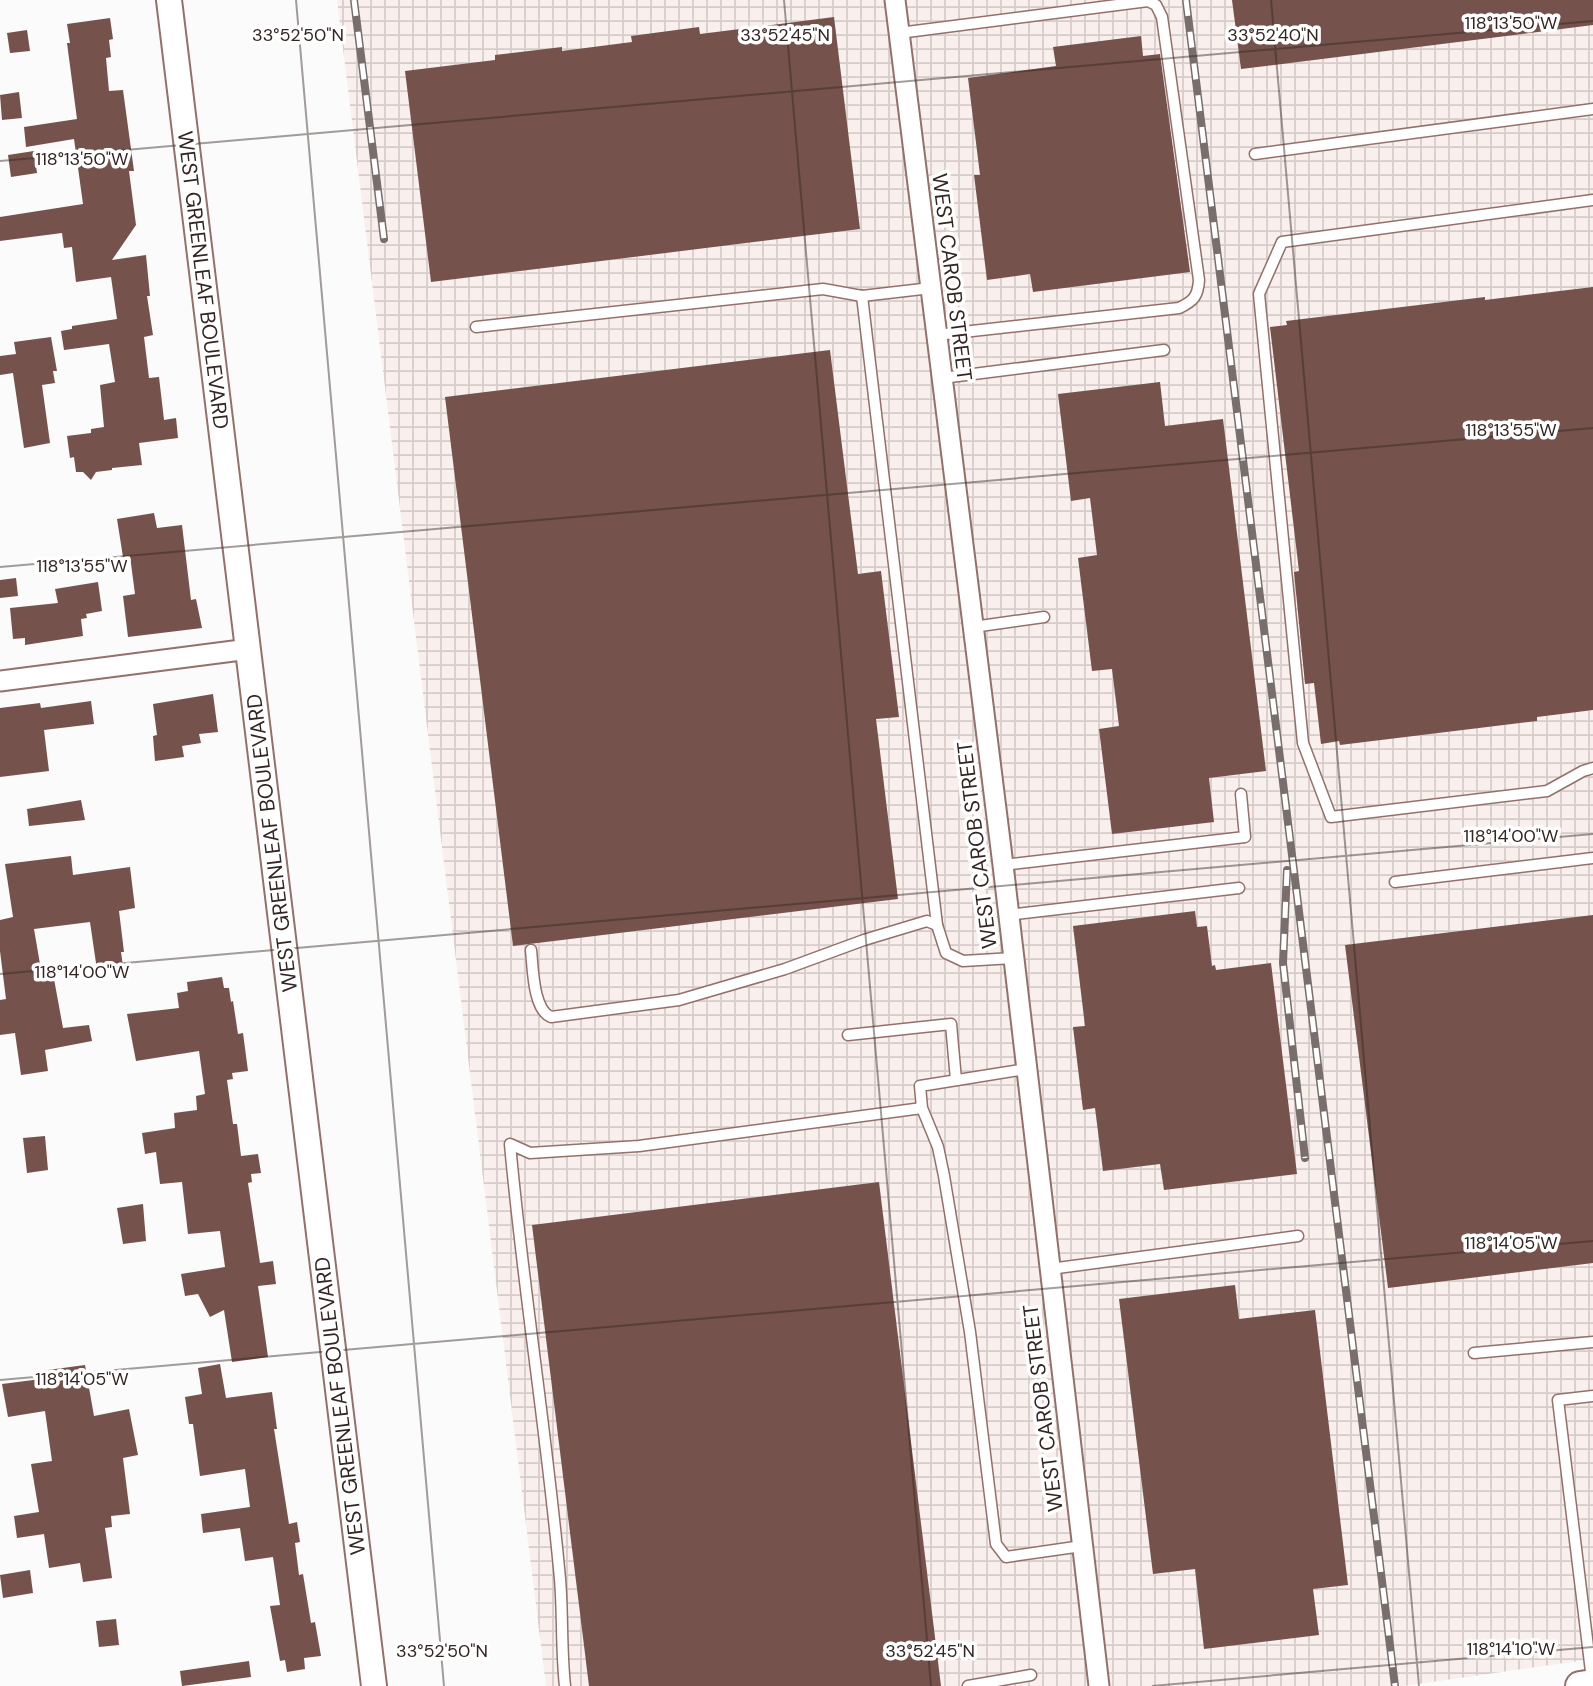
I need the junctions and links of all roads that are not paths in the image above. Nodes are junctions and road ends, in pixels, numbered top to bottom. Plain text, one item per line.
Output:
1 (169, 0) edge
2 (895, 0) edge
3 (899, 33) junction
4 (1593, 109) edge
5 (1255, 153) dead end
6 (1593, 200) edge
7 (930, 288) junction
8 (862, 296) junction
9 (476, 327) dead end
10 (936, 335) junction
11 (1164, 350) dead end
12 (942, 378) junction
13 (1044, 617) dead end
14 (972, 627) junction
15 (249, 649) junction
16 (0, 681) edge
17 (1593, 768) edge
18 (1241, 794) dead end
19 (1593, 858) edge
20 (1003, 865) junction
21 (1395, 882) dead end
22 (1238, 888) dead end
23 (1008, 915) junction
24 (937, 925) junction
25 (531, 950) dead end
26 (1013, 958) junction
27 (848, 1035) dead end
28 (1026, 1069) junction
29 (956, 1080) junction
30 (922, 1108) junction
31 (1298, 1236) dead end
32 (1050, 1269) junction
33 (1593, 1342) edge
34 (1474, 1353) dead end
35 (1593, 1396) edge
36 (1082, 1546) junction
37 (1589, 1623) edge
38 (1031, 1675) dead end
39 (1593, 1684) edge
40 (374, 1686) edge
41 (565, 1686) edge
42 (968, 1686) edge
43 (1099, 1686) edge
44 (1580, 1686) edge

1 - 15 street, WEST GREENLEAF BOULEVARD
2 - 3 street, WEST CAROB STREET
3 - 7 street, WEST CAROB STREET
3 - 10 lane
4 - 5 lane
6 - 17 lane
7 - 8 lane
7 - 10 street, WEST CAROB STREET
8 - 9 lane
8 - 24 lane
10 - 12 street, WEST CAROB STREET
11 - 12 lane
12 - 14 street, WEST CAROB STREET
13 - 14 lane
14 - 20 street, WEST CAROB STREET
15 - 16 street
15 - 40 street, WEST GREENLEAF BOULEVARD
18 - 20 lane
19 - 21 lane
20 - 23 street, WEST CAROB STREET
22 - 23 lane
23 - 26 street, WEST CAROB STREET
24 - 25 lane
24 - 26 lane
26 - 28 street, WEST CAROB STREET
27 - 29 lane
28 - 29 lane
28 - 32 street, WEST CAROB STREET
29 - 30 lane
30 - 36 lane
30 - 41 lane
31 - 32 lane
32 - 36 street, WEST CAROB STREET
33 - 34 lane
35 - 37 lane
36 - 43 street, WEST CAROB STREET
37 - 39 lane
38 - 42 lane
39 - 44 main road

